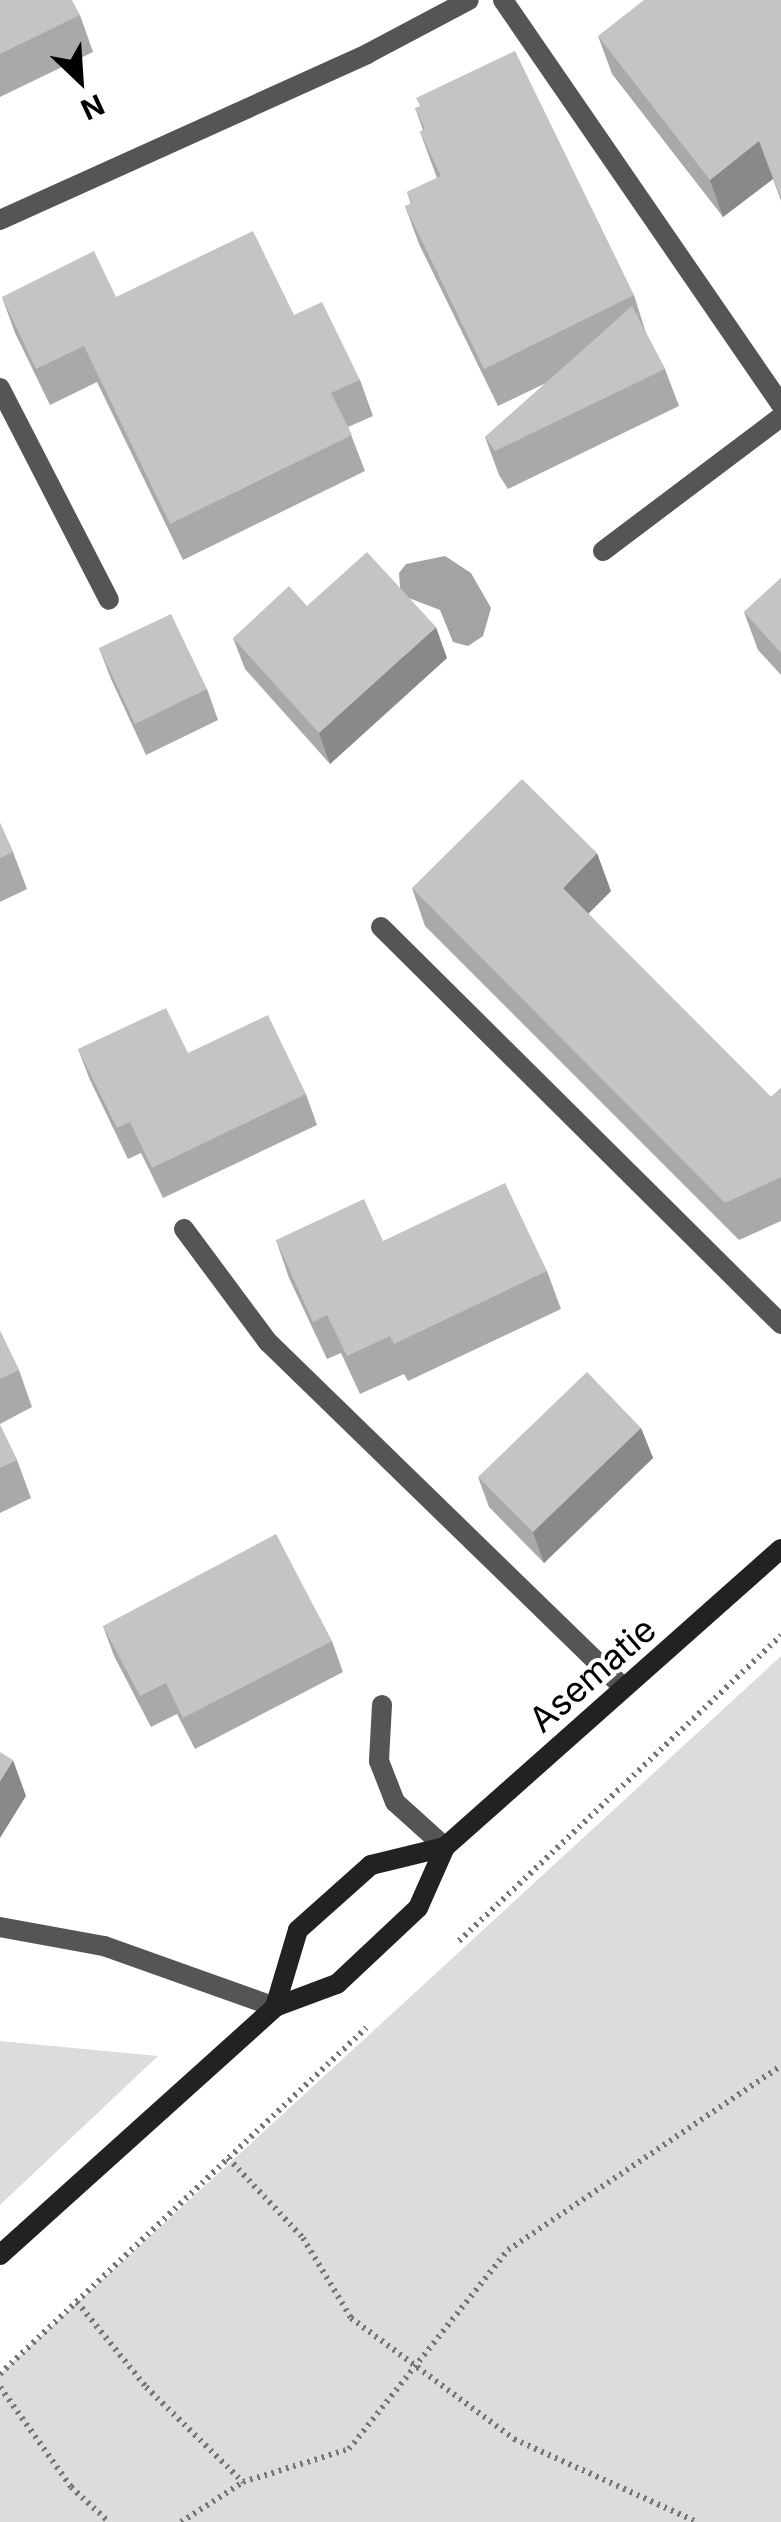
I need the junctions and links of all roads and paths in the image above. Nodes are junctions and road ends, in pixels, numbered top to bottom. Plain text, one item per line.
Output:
1 (469, 0) edge
2 (504, 0) edge
3 (0, 220) edge
4 (0, 388) edge
5 (781, 404) edge
6 (781, 417) edge
7 (603, 551) dead end
8 (109, 600) dead end
9 (381, 927) dead end
10 (184, 1229) dead end
11 (781, 1324) edge
12 (781, 1549) edge
13 (624, 1688) junction
14 (382, 1705) dead end
15 (445, 1846) junction
16 (0, 1926) edge
17 (274, 2008) junction
18 (781, 2066) edge
19 (228, 2158) dead end
20 (0, 2255) edge
21 (76, 2302) dead end
22 (416, 2365) junction
23 (0, 2387) edge
24 (244, 2482) junction
25 (110, 2522) edge
26 (181, 2522) edge
27 (697, 2522) edge

1 - 3 street
2 - 5 street
4 - 8 street
6 - 7 street
9 - 11 street
10 - 13 street
12 - 13 street, Asematie
13 - 15 street, Asematie
14 - 15 street
15 - 17 street, Asematie
15 - 17 street, Asematie
16 - 17 street
17 - 20 street, Asematie
18 - 22 path
19 - 22 path
21 - 24 path
22 - 24 path
22 - 27 path
23 - 25 path
24 - 26 path

